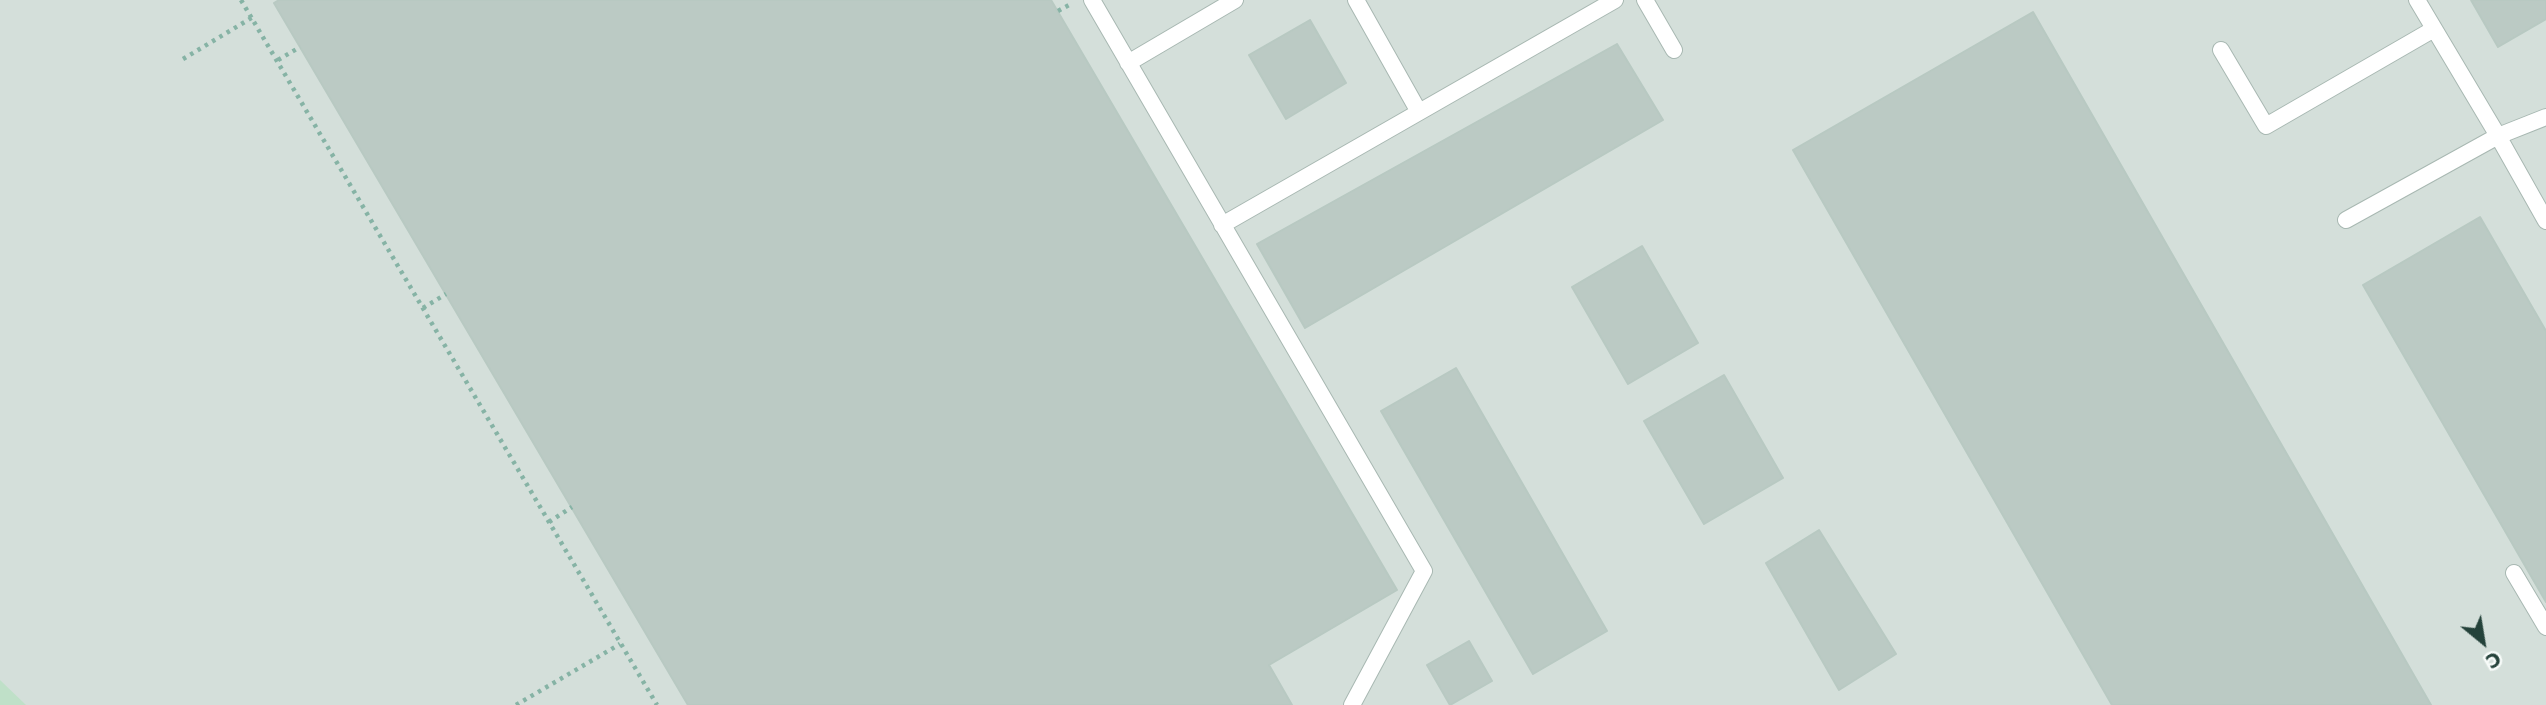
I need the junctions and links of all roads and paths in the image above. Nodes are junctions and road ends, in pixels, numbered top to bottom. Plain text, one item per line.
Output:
1 (241, 0) edge
2 (1091, 0) edge
3 (1236, 0) edge
4 (1356, 0) edge
5 (1615, 0) edge
6 (1646, 0) edge
7 (2417, 0) edge
8 (253, 17) junction
9 (2434, 29) junction
10 (300, 47) dead end
11 (1674, 50) dead end
12 (2221, 50) dead end
13 (183, 59) dead end
14 (278, 60) junction
15 (1128, 63) junction
16 (1419, 112) junction
17 (2546, 117) edge
18 (2498, 136) junction
19 (2346, 220) dead end
20 (2546, 221) edge
21 (1222, 225) junction
22 (446, 294) dead end
23 (423, 308) junction
24 (572, 507) dead end
25 (549, 522) junction
26 (2514, 573) dead end
27 (2546, 627) edge
28 (620, 644) junction
29 (516, 705) edge
30 (657, 705) edge
31 (1352, 705) edge

1 - 8 path
2 - 15 lane
3 - 15 lane
4 - 16 lane
5 - 16 lane
6 - 11 lane
7 - 9 lane
8 - 13 path
8 - 14 path
9 - 12 lane
9 - 18 lane
10 - 14 path
14 - 23 path
15 - 21 lane
16 - 21 lane
17 - 18 lane
18 - 19 lane
18 - 20 lane
21 - 31 lane
22 - 23 path
23 - 25 path
24 - 25 path
25 - 28 path
26 - 27 lane
28 - 29 path
28 - 30 path

